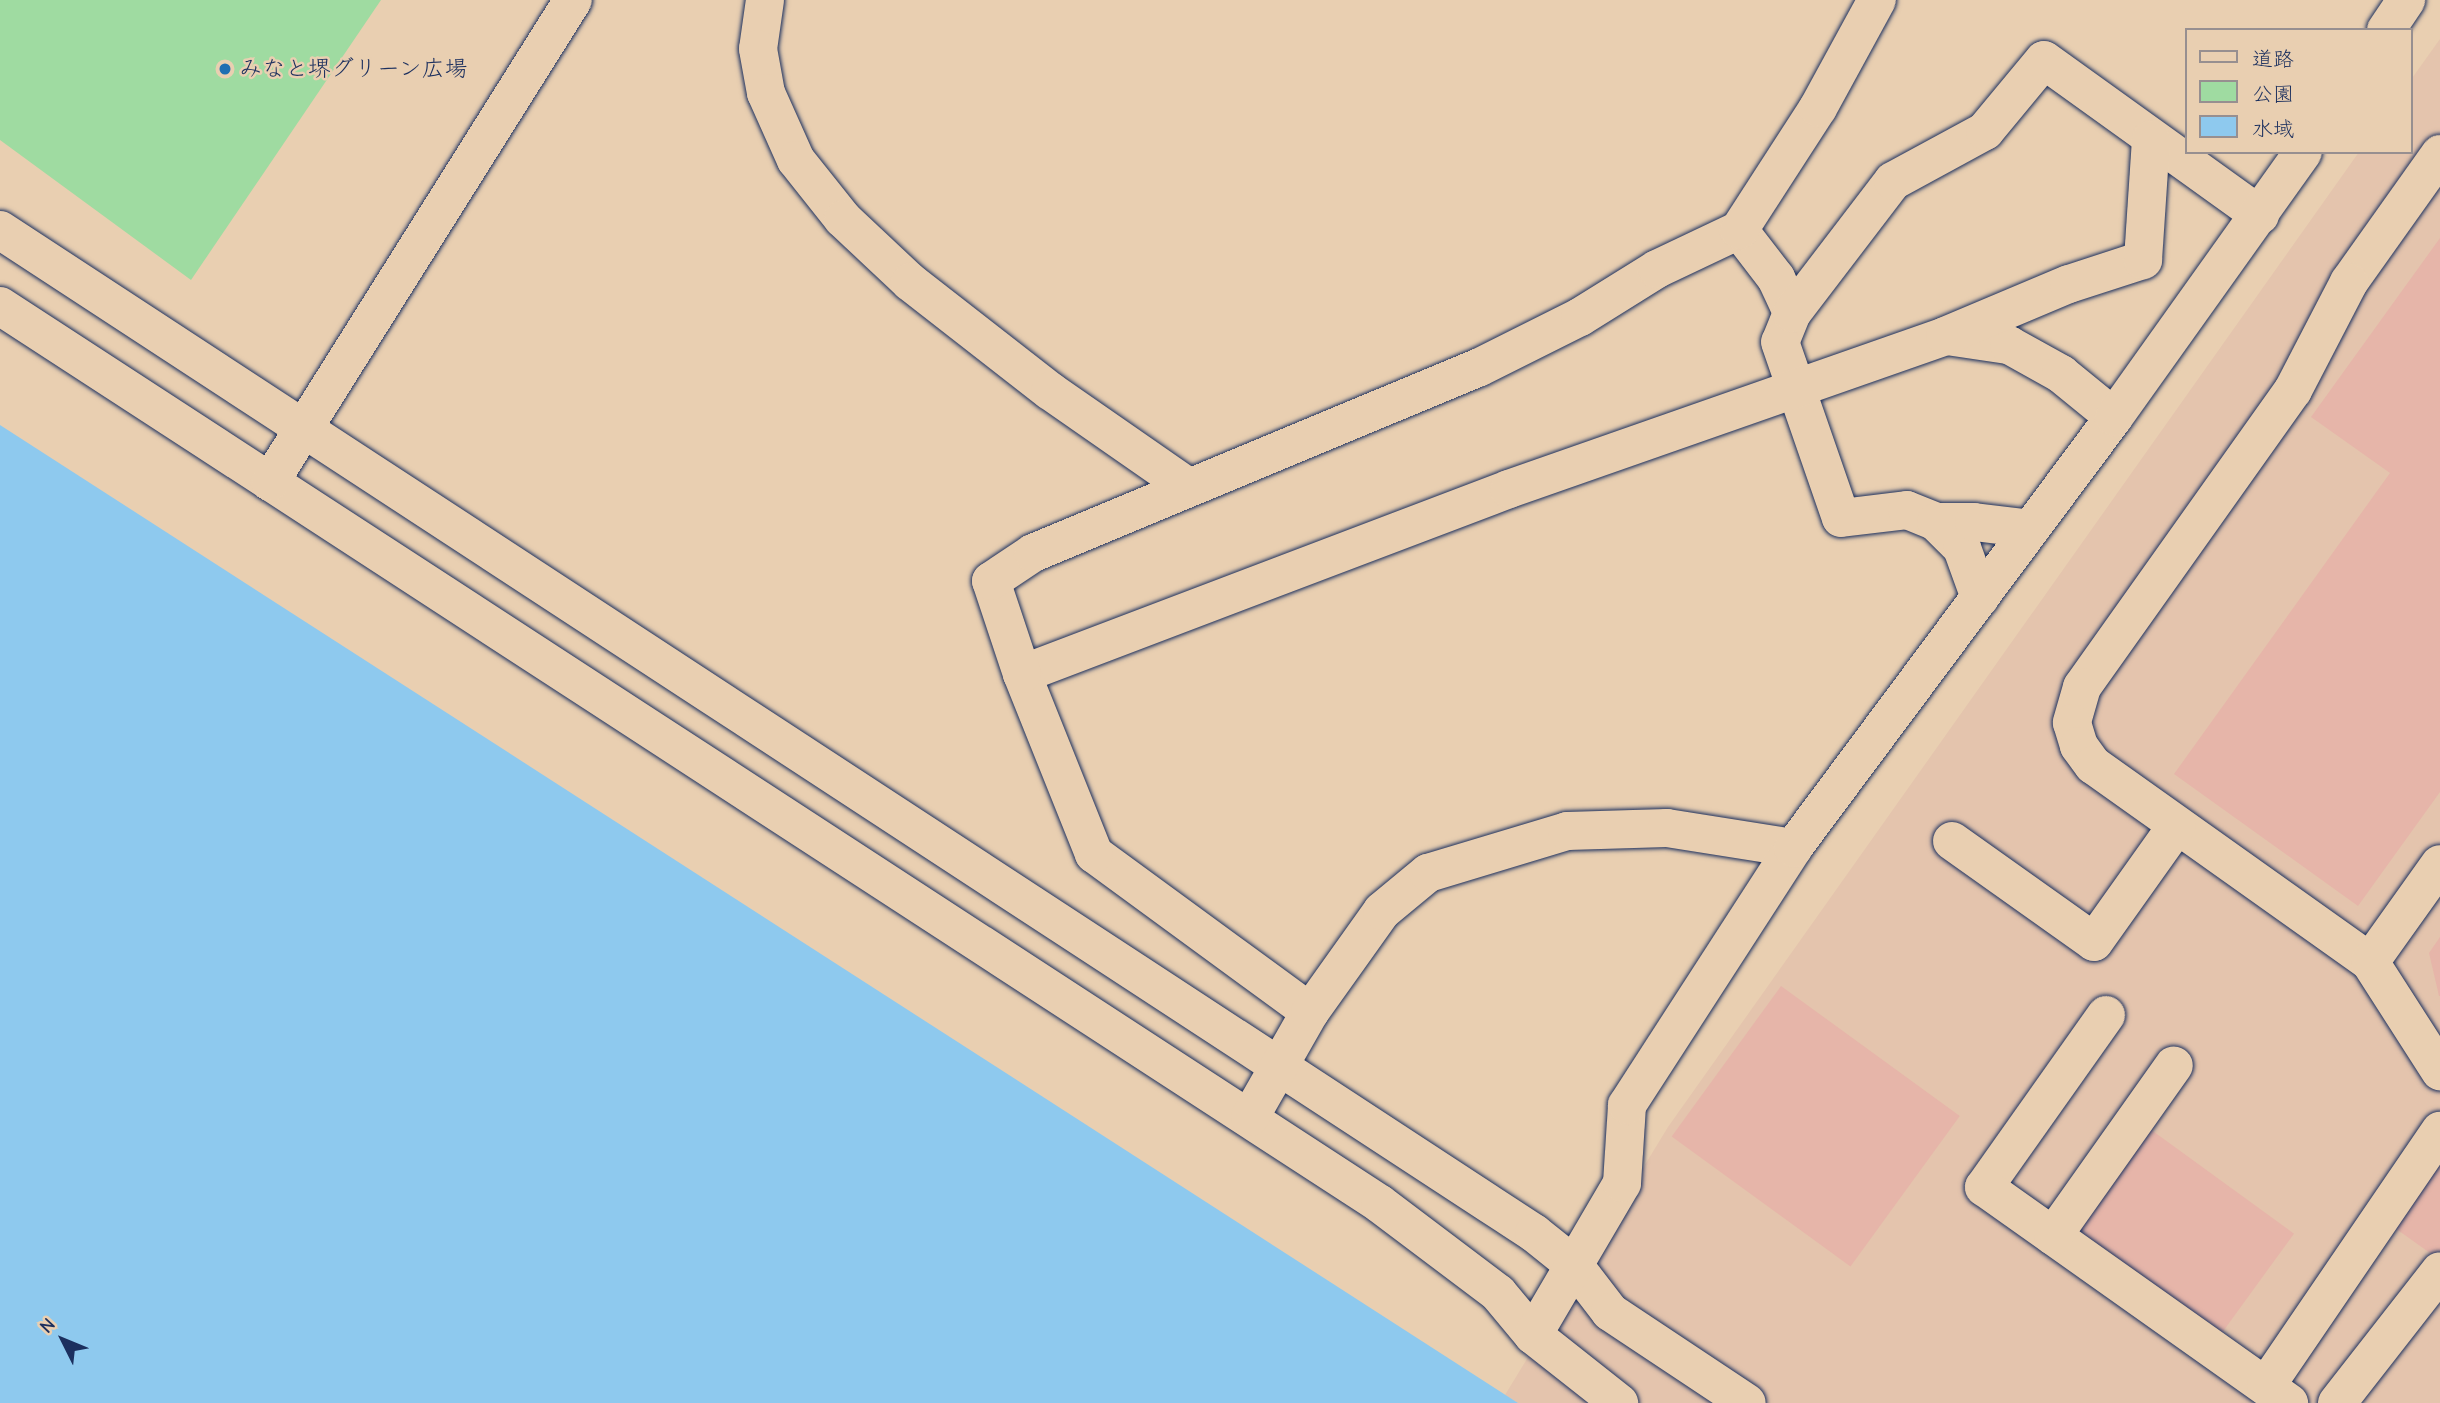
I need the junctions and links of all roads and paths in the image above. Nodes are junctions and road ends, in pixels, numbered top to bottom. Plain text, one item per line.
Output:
1 (573, 0) edge
2 (765, 0) edge
3 (1877, 0) edge
4 (2406, 0) edge
5 (2387, 28) edge
6 (2151, 139) junction
7 (2302, 154) edge
8 (2440, 154) edge
9 (2260, 215) junction
10 (0, 230) edge
11 (1739, 230) junction
12 (0, 306) edge
13 (1792, 313) junction
14 (1945, 336) junction
15 (1797, 388) junction
16 (2114, 417) junction
17 (306, 426) junction
18 (270, 482) junction
19 (1188, 487) junction
20 (1936, 522) junction
21 (2031, 529) junction
22 (1980, 598) junction
23 (1023, 674) junction
24 (2176, 825) junction
25 (1952, 841) dead end
26 (1793, 848) junction
27 (2440, 864) edge
28 (2370, 962) junction
29 (1310, 1012) junction
30 (2106, 1015) dead end
31 (1280, 1065) junction
32 (2174, 1065) dead end
33 (2440, 1071) edge
34 (1250, 1117) junction
35 (2440, 1131) edge
36 (2053, 1236) junction
37 (1574, 1265) junction
38 (2440, 1271) edge
39 (1533, 1335) junction
40 (2278, 1395) edge
41 (1619, 1403) edge
42 (1746, 1403) edge
43 (2337, 1403) edge

1 - 17 street
2 - 19 street
3 - 11 street
4 - 5 street
6 - 9 street
6 - 13 street
6 - 14 street
7 - 9 street
8 - 24 street
9 - 16 street
10 - 17 street
11 - 13 street
11 - 19 street
12 - 18 street
13 - 15 street
14 - 15 street
14 - 16 street
15 - 20 street
15 - 23 street
16 - 21 street
17 - 18 street
17 - 31 street
18 - 34 street
19 - 23 street
20 - 21 street
20 - 22 street
21 - 22 street
22 - 26 street
23 - 29 street
24 - 25 street
24 - 28 street
26 - 29 street
26 - 37 street
27 - 28 street
28 - 33 street
29 - 31 street
30 - 36 street
31 - 34 street
31 - 37 street
32 - 36 street
34 - 39 street
35 - 40 street
36 - 40 street
37 - 39 street
37 - 42 street
38 - 43 street
39 - 41 street

